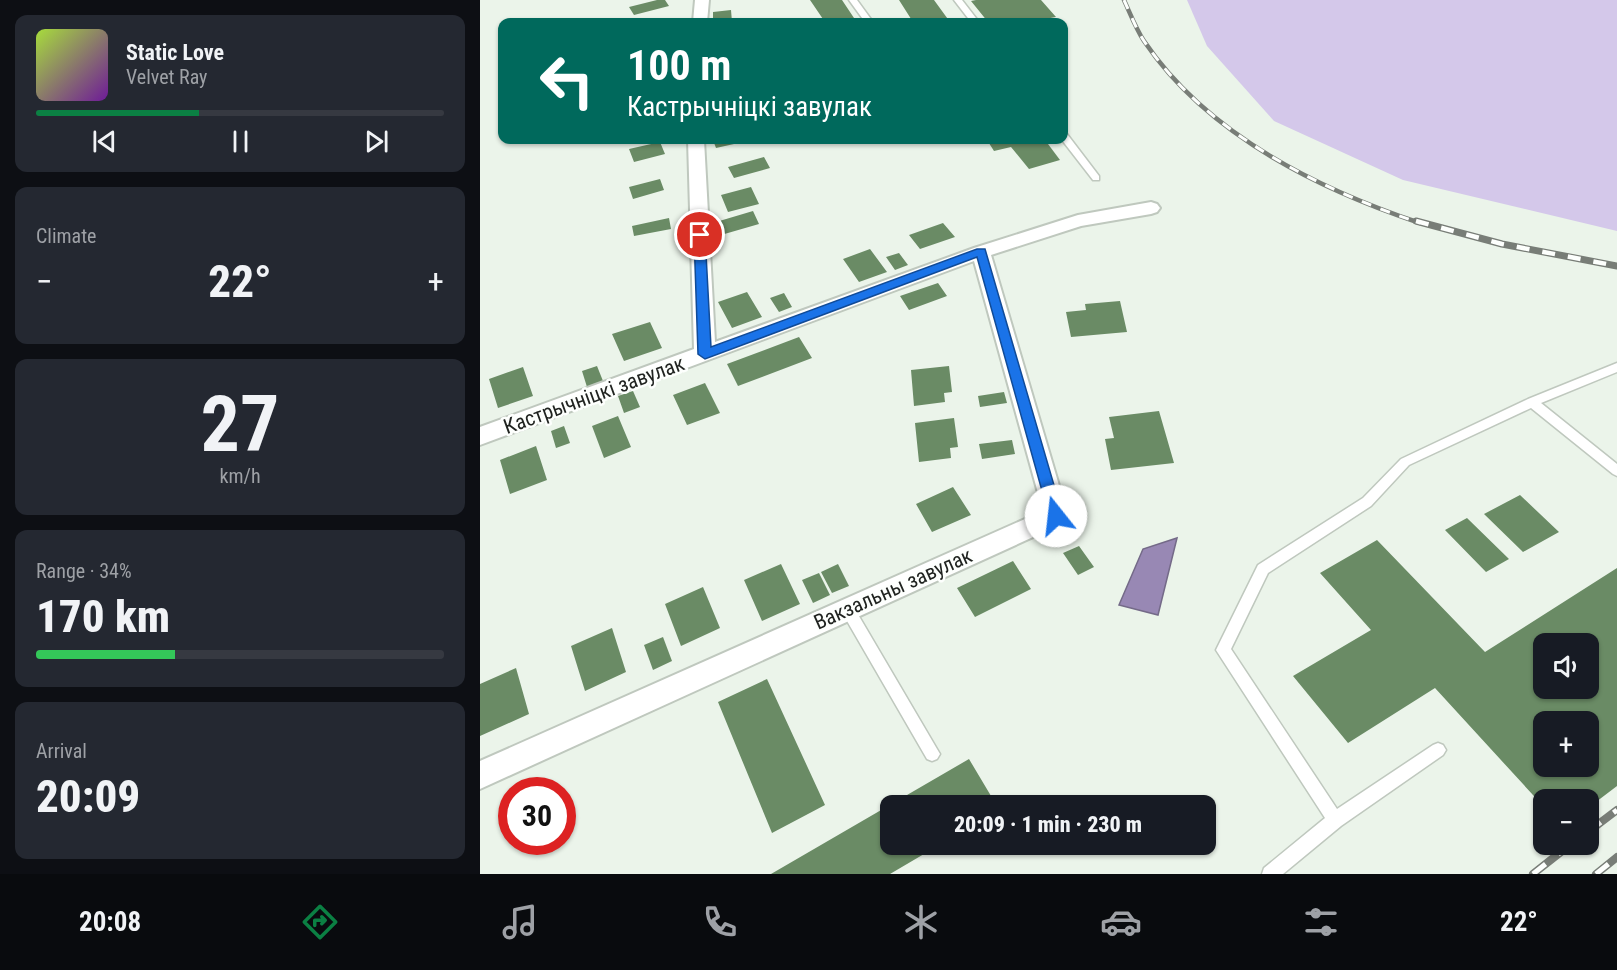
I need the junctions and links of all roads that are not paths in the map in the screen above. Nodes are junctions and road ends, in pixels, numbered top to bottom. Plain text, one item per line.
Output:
1 (702, 0) edge
2 (853, 0) edge
3 (958, 0) edge
4 (700, 18) edge
5 (866, 18) edge
6 (972, 18) edge
7 (1068, 141) edge
8 (696, 144) edge
9 (1096, 178) dead end
10 (1151, 208) dead end
11 (981, 252) junction
12 (705, 354) junction
13 (1617, 367) edge
14 (1532, 402) junction
15 (480, 436) edge
16 (1617, 471) edge
17 (848, 610) junction
18 (1438, 750) dead end
19 (932, 754) dead end
20 (480, 775) edge
21 (1335, 820) junction
22 (1270, 874) edge

1 - 4 street
2 - 5 lane
3 - 6 lane
7 - 9 lane
8 - 12 street
10 - 11 street, Кастрычніцкі завулак
11 - 12 street, Кастрычніцкі завулак
11 - 17 street, Вакзальны завулак
12 - 15 street, Кастрычніцкі завулак
13 - 14 lane
14 - 16 lane
14 - 21 lane
17 - 19 lane
17 - 20 street, Вакзальны завулак
18 - 21 lane
21 - 22 lane

